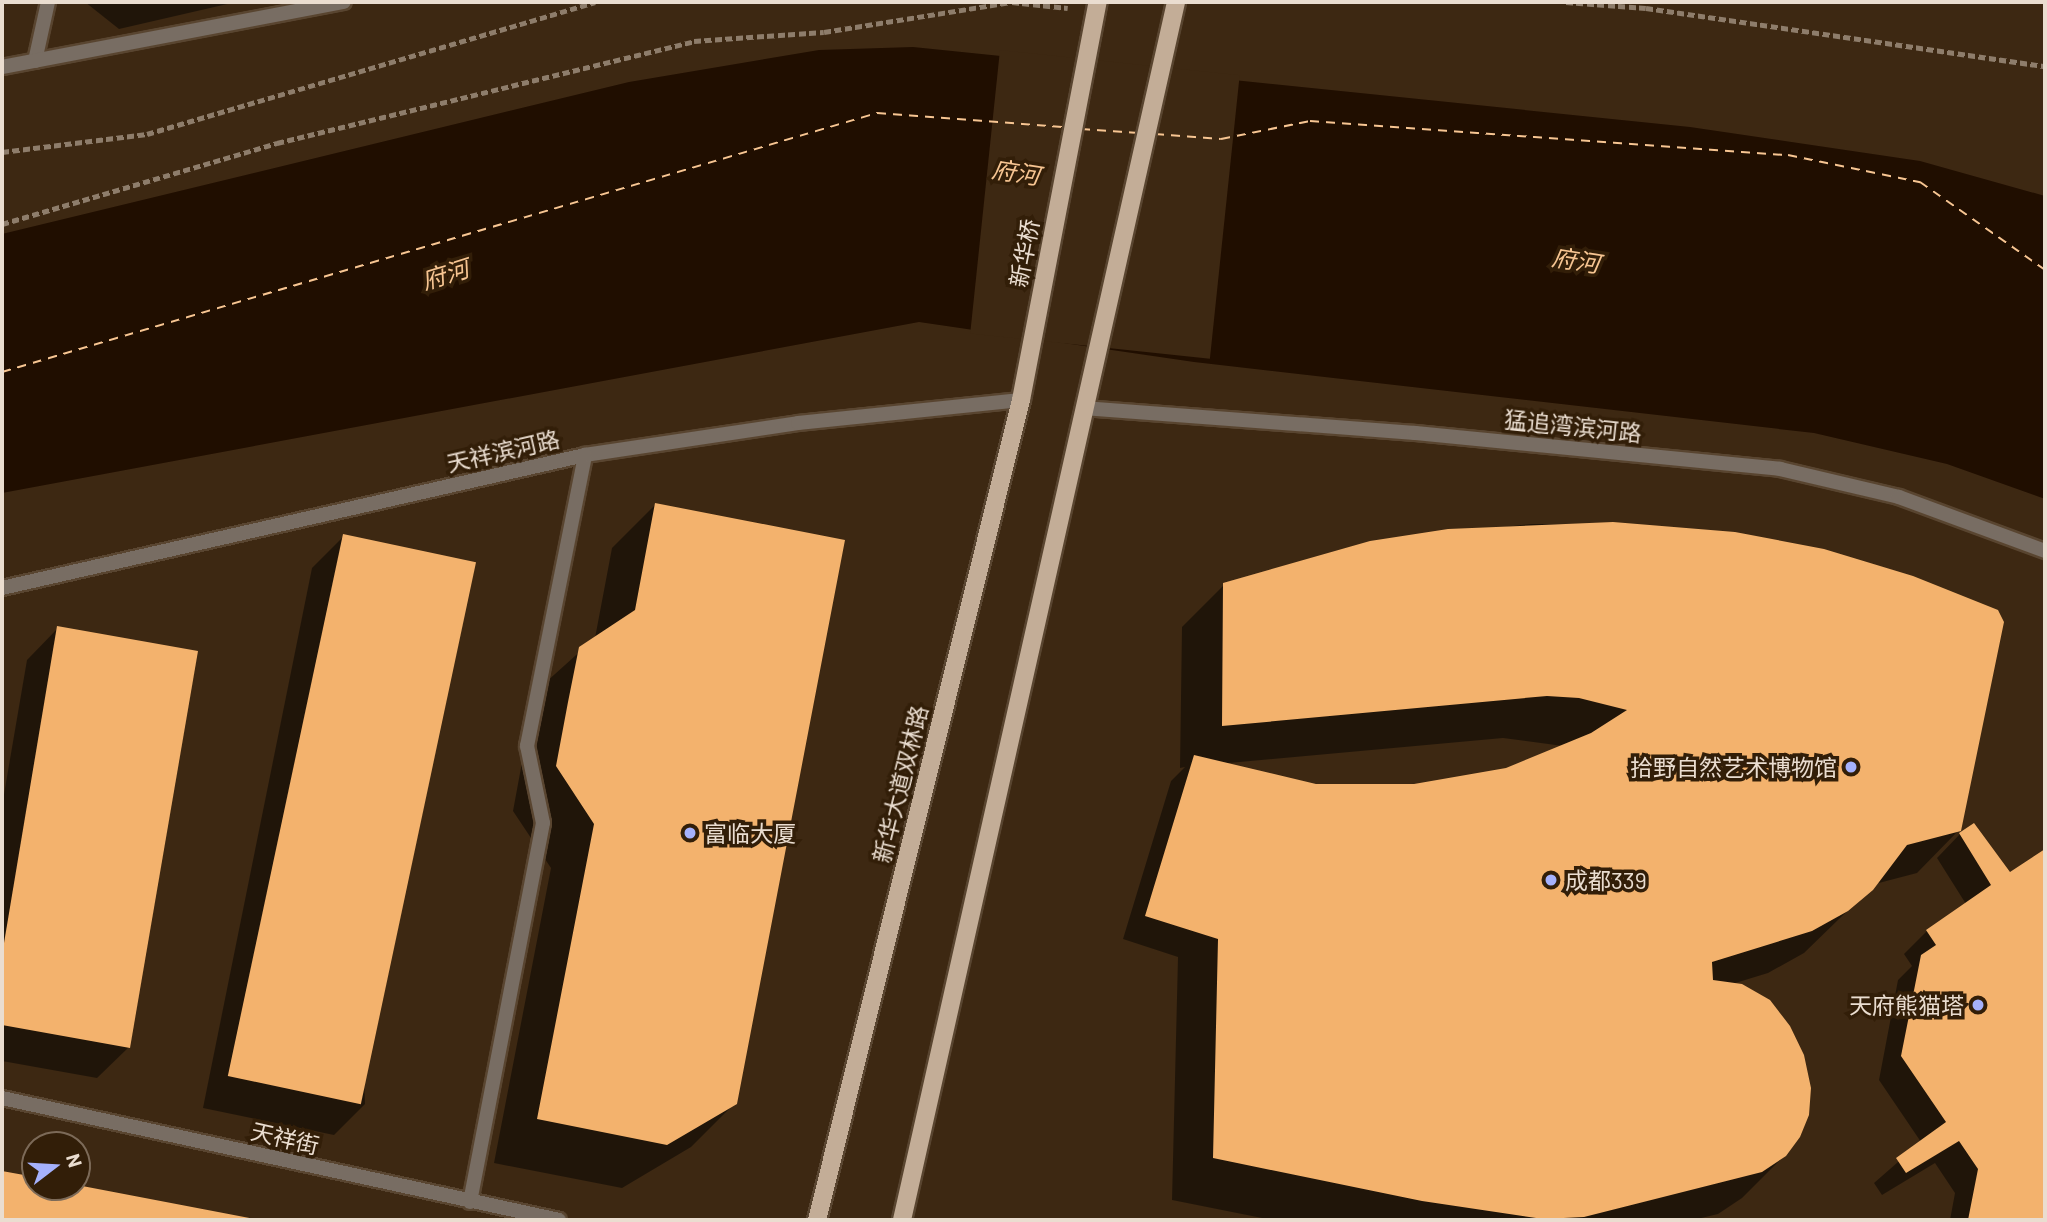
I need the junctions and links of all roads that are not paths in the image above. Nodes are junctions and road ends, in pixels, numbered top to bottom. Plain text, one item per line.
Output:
1 (48, 2) edge
2 (344, 2) edge
3 (1176, 2) edge
4 (1097, 6) edge
5 (35, 61) junction
6 (2, 67) edge
7 (1027, 359) joint
8 (1021, 400) junction
9 (1083, 408) junction
10 (585, 455) junction
11 (2045, 551) edge
12 (2, 588) edge
13 (2, 1098) edge
14 (470, 1202) junction
15 (559, 1220) edge
16 (817, 1220) edge
17 (902, 1220) edge

1 - 5 street
2 - 5 street
3 - 9 main road
4 - 7 main road, 新华桥
5 - 6 street
7 - 8 main road, 新华大道双林路
8 - 10 street, 天祥滨河路
8 - 16 main road, 新华大道双林路
9 - 11 street, 猛追湾滨河路
9 - 17 main road
10 - 12 street, 天祥滨河路
10 - 14 street
13 - 14 street, 天祥街
14 - 15 street, 天祥街

